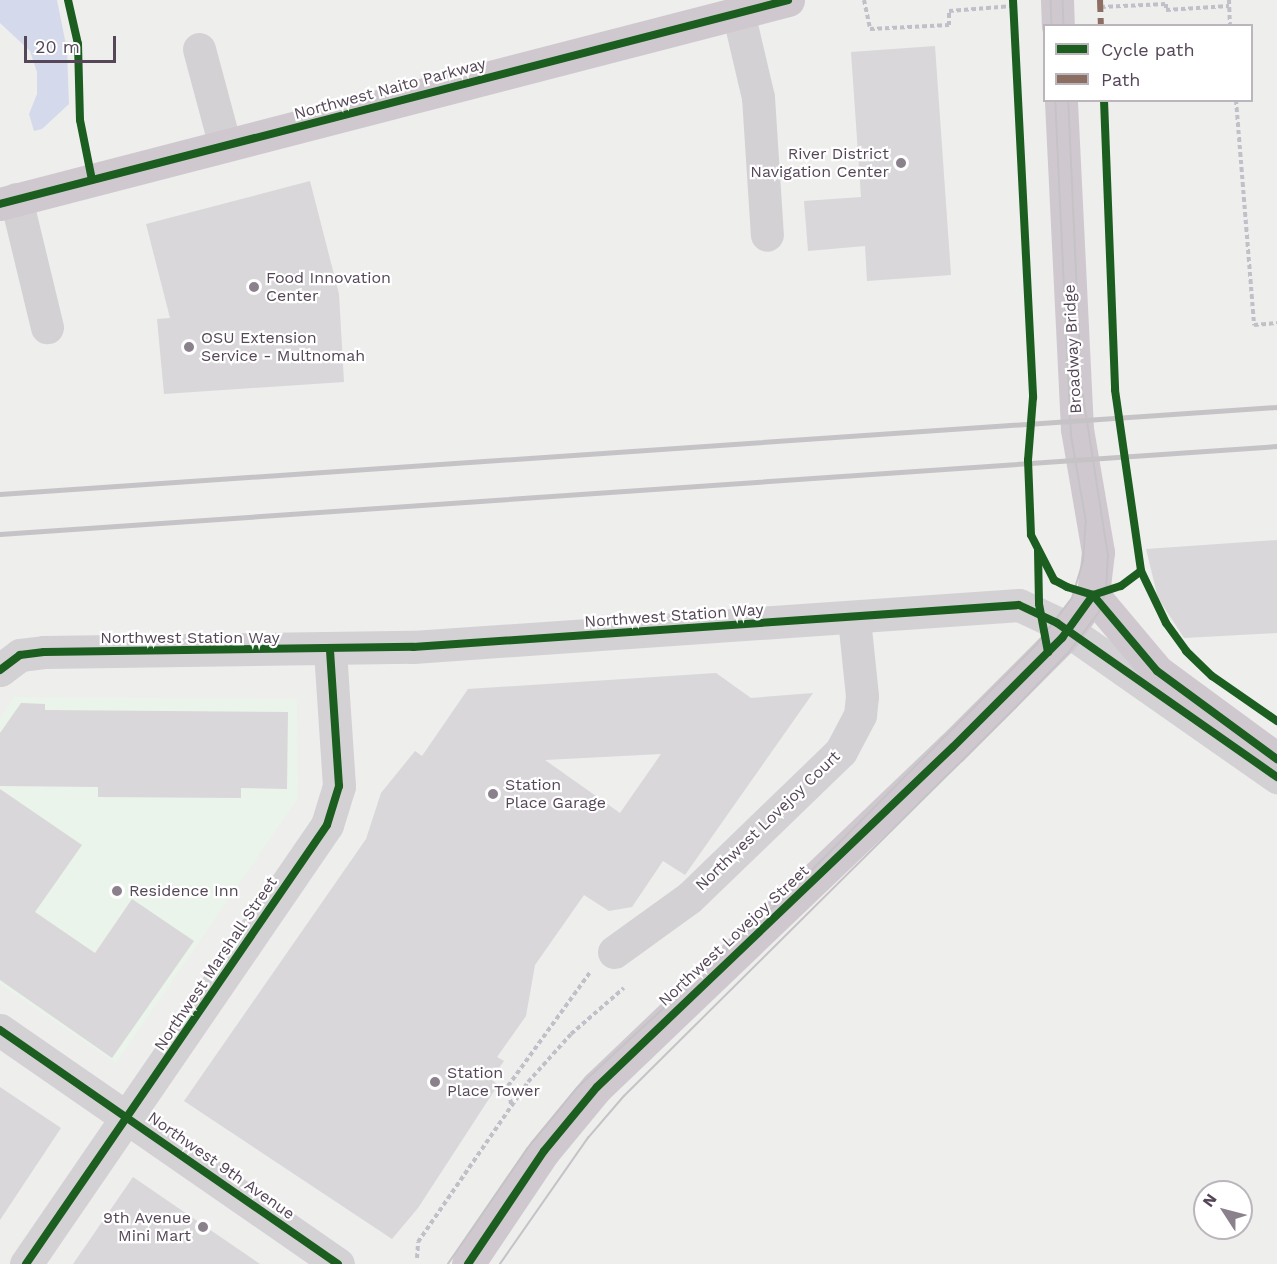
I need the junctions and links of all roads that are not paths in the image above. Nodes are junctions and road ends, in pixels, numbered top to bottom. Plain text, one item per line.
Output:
1 (788, 0) edge
2 (1057, 0) edge
3 (732, 8) edge
4 (1058, 24) edge
5 (199, 49) dead end
6 (1061, 102) edge
7 (225, 146) junction
8 (8, 202) edge
9 (767, 234) dead end
10 (47, 327) dead end
11 (1093, 595) junction
12 (854, 618) junction
13 (330, 651) junction
14 (10, 663) edge
15 (1277, 759) edge
16 (1277, 777) edge
17 (614, 952) road end
18 (0, 1030) edge
19 (128, 1117) junction
20 (26, 1264) edge
21 (338, 1264) edge
22 (468, 1264) edge

1 - 3 main road, Northwest Naito Parkway
2 - 4 main road
3 - 7 main road, Northwest Naito Parkway
3 - 9 street
5 - 7 street
6 - 11 main road, Broadway Bridge
7 - 8 main road, Northwest Naito Parkway
8 - 10 street
11 - 15 main road
11 - 22 main road, Northwest Lovejoy Street
12 - 13 street, Northwest Station Way
12 - 16 street, Northwest Station Way
12 - 17 street, Northwest Lovejoy Court
13 - 14 street, Northwest Station Way
13 - 19 street, Northwest Marshall Street
18 - 19 street, Northwest 9th Avenue
19 - 20 street, Northwest Marshall Street
19 - 21 street, Northwest 9th Avenue

